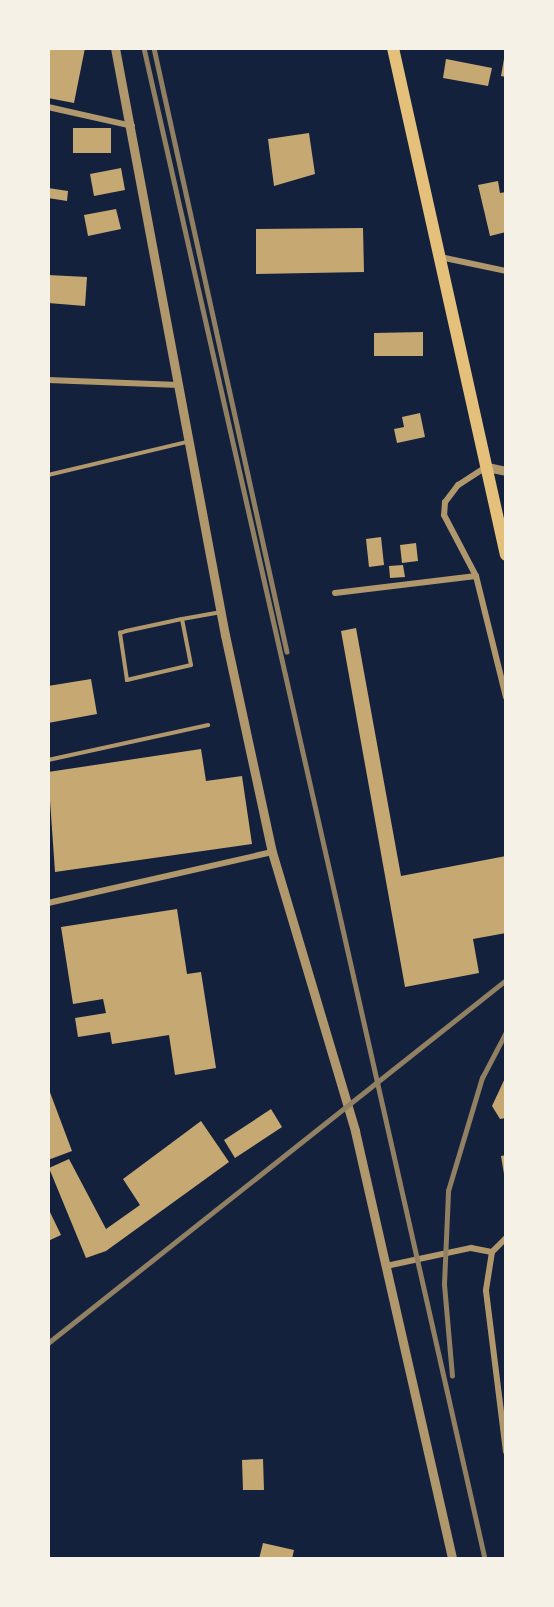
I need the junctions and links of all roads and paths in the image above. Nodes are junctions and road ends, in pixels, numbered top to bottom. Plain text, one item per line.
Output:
1 (115, 48) edge
2 (393, 48) edge
3 (48, 107) edge
4 (132, 126) junction
5 (439, 257) junction
6 (506, 271) edge
7 (48, 380) edge
8 (181, 385) junction
9 (191, 441) junction
10 (487, 467) junction
11 (506, 471) edge
12 (48, 475) edge
13 (506, 555) edge
14 (476, 576) junction
15 (335, 592) dead end
16 (220, 612) junction
17 (182, 619) junction
18 (506, 698) edge
19 (208, 725) dead end
20 (48, 760) edge
21 (272, 852) junction
22 (48, 903) edge
23 (506, 1238) edge
24 (492, 1252) junction
25 (386, 1266) junction
26 (506, 1452) edge
27 (452, 1559) edge

1 - 4 street
2 - 5 highway
3 - 4 street
4 - 8 street
5 - 6 street
5 - 10 highway
7 - 8 street
8 - 9 street
9 - 12 lane
9 - 16 street
10 - 11 street
10 - 13 highway
10 - 14 street
14 - 15 street
14 - 18 street
16 - 17 lane
16 - 21 street
17 - 17 lane
19 - 20 lane
21 - 22 street
21 - 25 street
23 - 24 street
24 - 25 street
24 - 26 street
25 - 27 street

